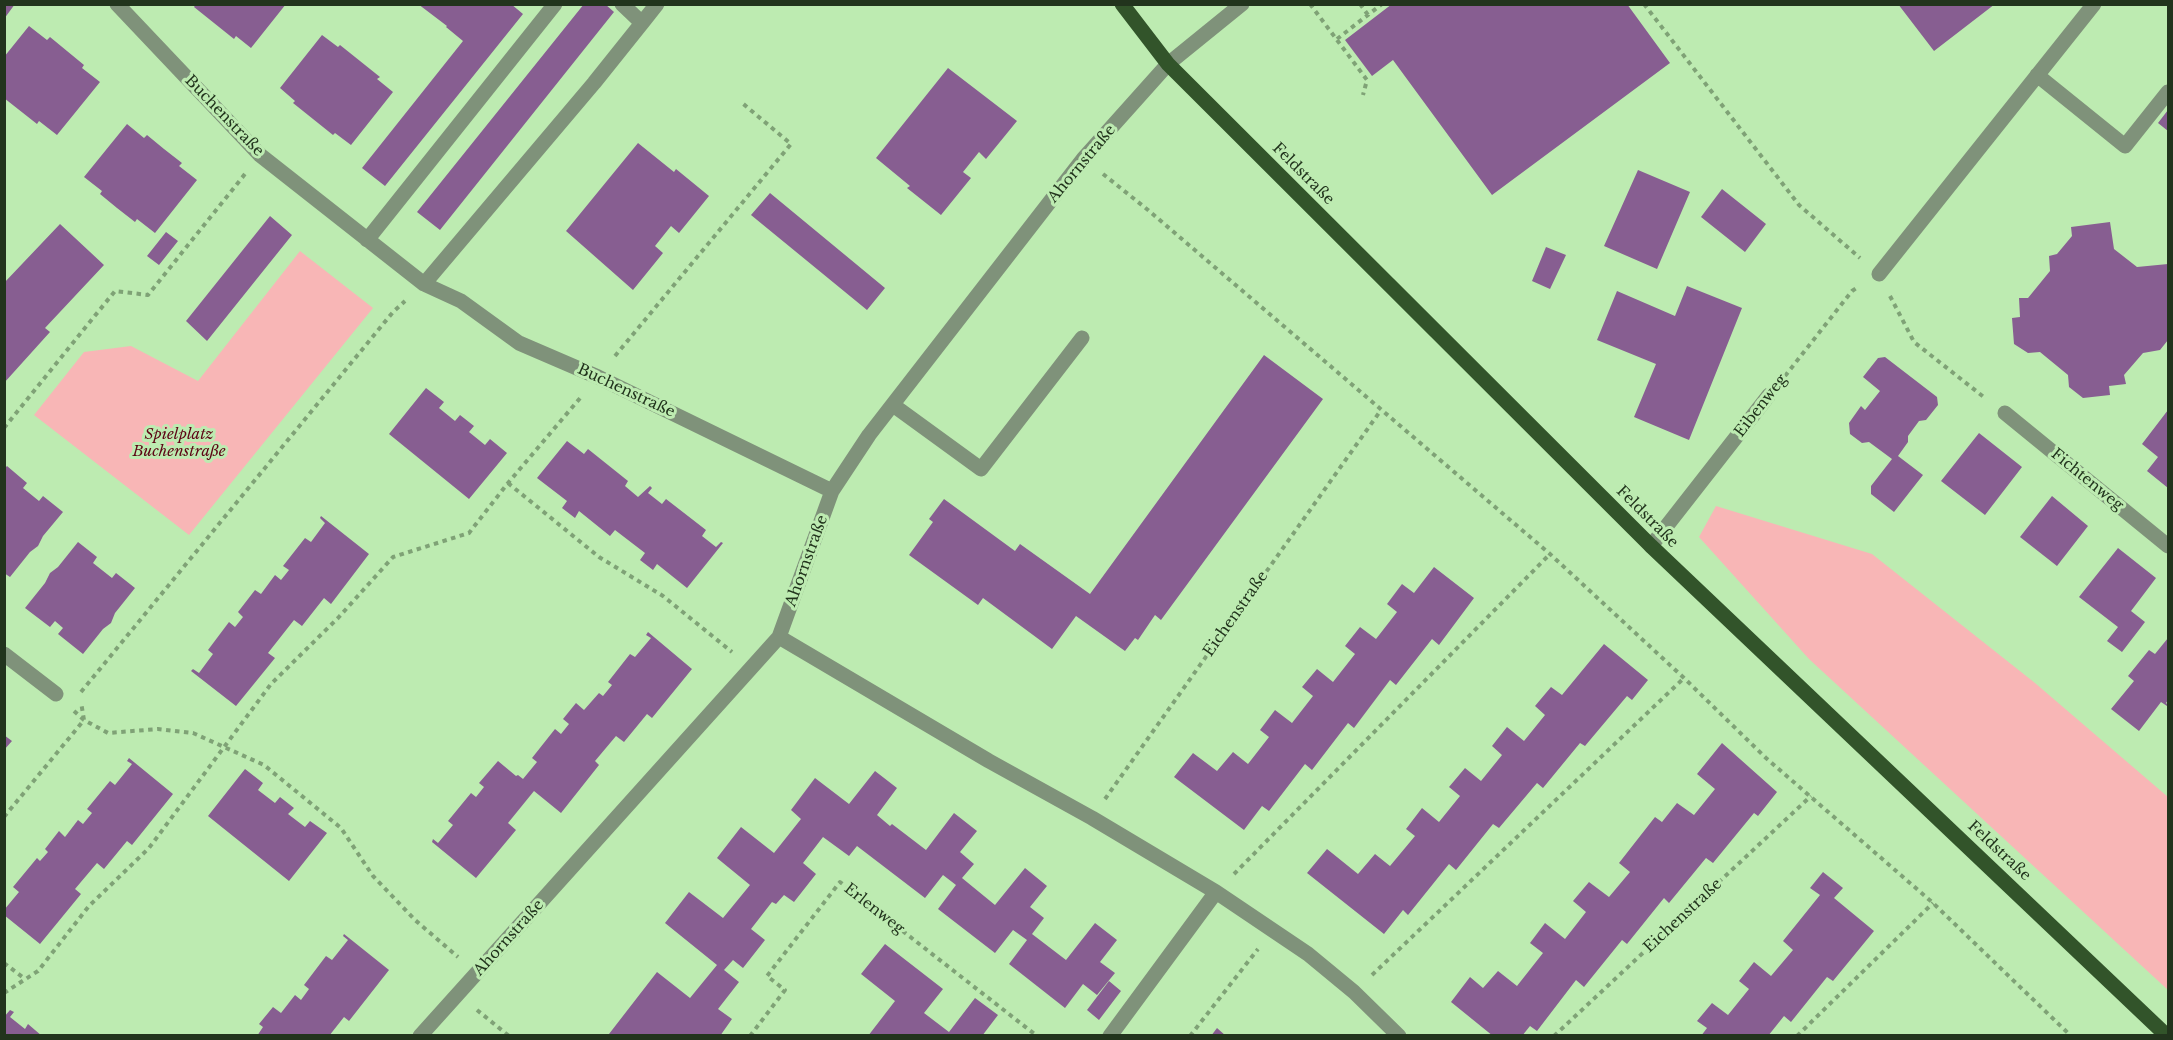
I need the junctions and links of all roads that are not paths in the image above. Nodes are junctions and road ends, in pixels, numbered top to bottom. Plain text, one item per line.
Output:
1 (117, 4) edge
2 (555, 4) edge
3 (622, 4) edge
4 (657, 4) edge
5 (1122, 4) edge
6 (1242, 4) edge
7 (2094, 4) edge
8 (642, 23) junction
9 (1168, 64) junction
10 (2037, 75) junction
11 (2169, 92) edge
12 (367, 240) junction
13 (1879, 274) road end
14 (424, 284) junction
15 (1082, 338) dead end
16 (1769, 395) road end
17 (893, 405) junction
18 (2005, 413) road end
19 (832, 491) junction
20 (1651, 546) junction
21 (2169, 546) edge
22 (779, 638) junction
23 (4, 654) edge
24 (56, 694) road end
25 (1216, 892) junction
26 (420, 1035) edge
27 (1110, 1035) edge
28 (1399, 1035) edge
29 (2167, 1035) edge

1 - 12 street, Buchenstraße
2 - 12 street
3 - 8 street
4 - 8 street
5 - 9 main road, Feldstraße
6 - 9 street, Ahornstraße
7 - 10 street
8 - 14 street
9 - 17 street, Ahornstraße
9 - 20 main road, Feldstraße
10 - 11 street
10 - 13 street
12 - 14 street, Buchenstraße
14 - 19 street, Buchenstraße
15 - 17 street
16 - 20 street, Eibenweg
17 - 19 street, Ahornstraße
18 - 21 street, Fichtenweg
19 - 22 street, Ahornstraße
20 - 29 main road, Feldstraße
22 - 25 street
22 - 26 street, Ahornstraße
23 - 24 street
25 - 27 street
25 - 28 street

